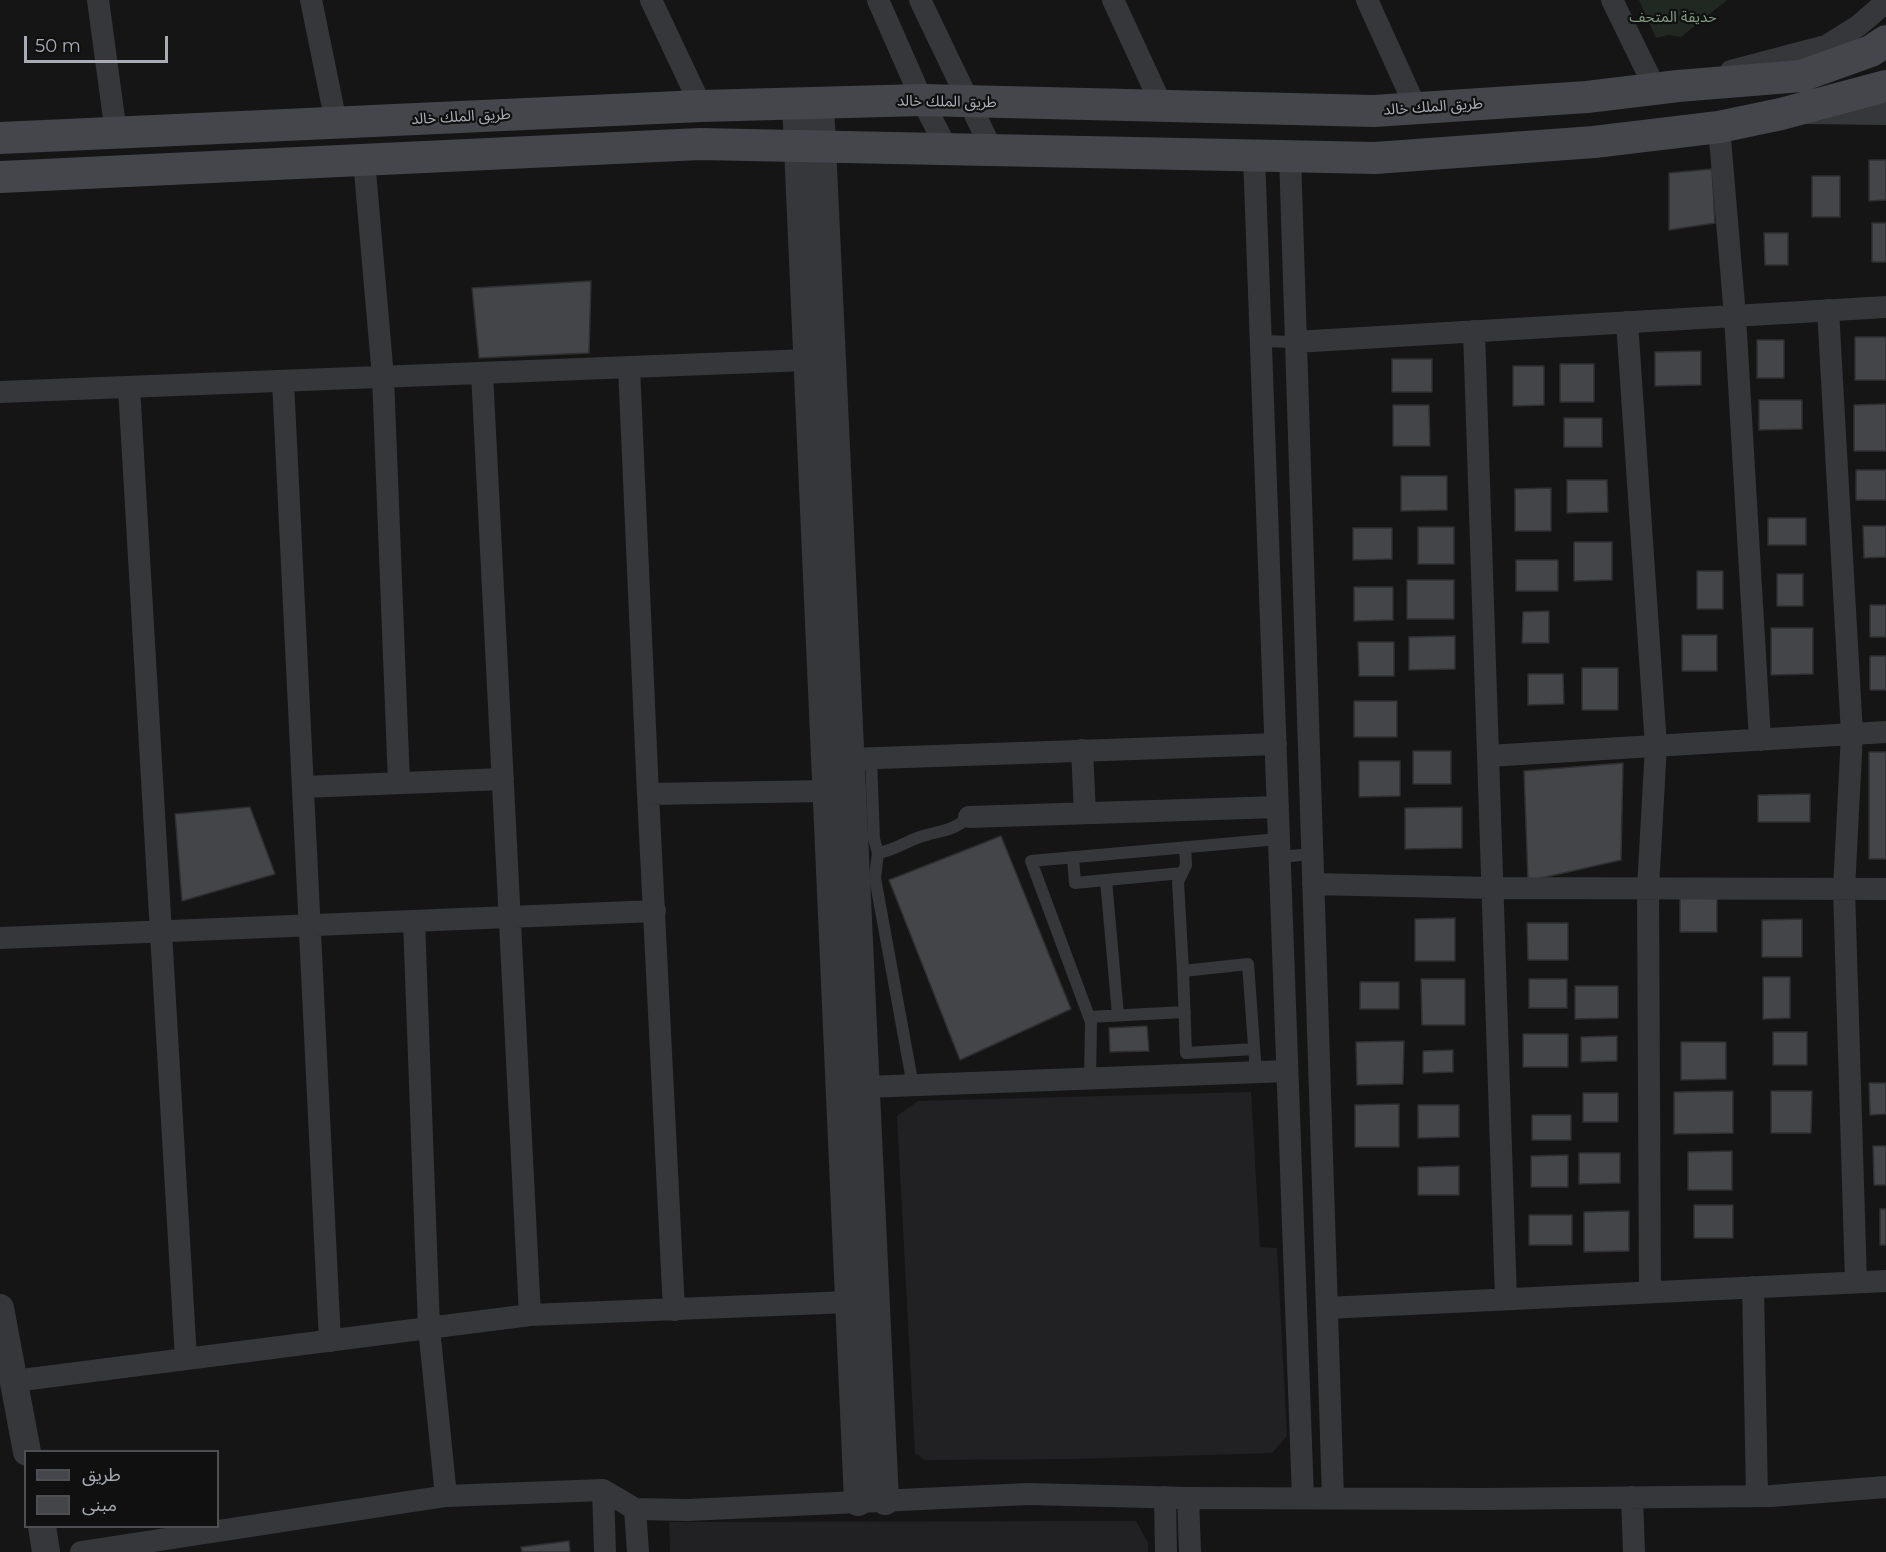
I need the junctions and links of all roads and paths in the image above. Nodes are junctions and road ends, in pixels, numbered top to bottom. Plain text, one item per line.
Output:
1 (98, 0) edge
2 (311, 0) edge
3 (651, 0) edge
4 (878, 0) edge
5 (920, 0) edge
6 (1113, 0) edge
7 (1367, 0) edge
8 (1612, 0) edge
9 (1886, 2) edge
10 (1886, 41) edge
11 (1886, 86) edge
12 (1666, 87) junction
13 (922, 100) junction
14 (968, 101) junction
15 (808, 103) junction
16 (701, 106) junction
17 (1162, 106) junction
18 (1416, 108) junction
19 (1790, 111) junction
20 (1886, 114) edge
21 (336, 122) junction
22 (1719, 127) junction
23 (116, 133) junction
24 (0, 138) edge
25 (809, 146) junction
26 (946, 149) junction
27 (992, 150) junction
28 (1254, 155) junction
29 (1290, 156) junction
30 (364, 160) junction
31 (0, 177) edge
32 (1886, 307) edge
33 (1828, 310) junction
34 (1735, 316) junction
35 (1627, 322) junction
36 (1473, 332) junction
37 (1261, 341) junction
38 (1295, 342) junction
39 (807, 360) junction
40 (630, 367) junction
41 (482, 373) junction
42 (383, 377) junction
43 (283, 381) junction
44 (129, 387) junction
45 (0, 392) edge
46 (1886, 732) edge
47 (1852, 734) junction
48 (1760, 740) junction
49 (1276, 744) junction
50 (1656, 746) junction
51 (1082, 750) junction
52 (1488, 756) junction
53 (861, 758) junction
54 (503, 778) junction
55 (399, 783) junction
56 (303, 787) junction
57 (826, 791) junction
58 (648, 794) junction
59 (1278, 807) junction
60 (1085, 813) junction
61 (969, 817) joint
62 (1185, 847) junction
63 (1279, 848) junction
64 (878, 854) junction
65 (1312, 854) junction
66 (1073, 857) junction
67 (1182, 873) junction
68 (1106, 880) junction
69 (1313, 884) junction
70 (1492, 888) junction
71 (1648, 888) junction
72 (1844, 889) junction
73 (1886, 889) edge
74 (656, 911) junction
75 (510, 917) junction
76 (414, 921) junction
77 (310, 925) junction
78 (161, 931) junction
79 (0, 938) edge
80 (846, 951) junction
81 (1183, 971) junction
82 (1185, 1012) junction
83 (1118, 1015) junction
84 (1089, 1017) junction
85 (1254, 1049) junction
86 (1287, 1071) junction
87 (1256, 1073) junction
88 (1090, 1079) junction
89 (913, 1086) junction
90 (866, 1087) junction
91 (1886, 1281) edge
92 (1856, 1282) junction
93 (1753, 1287) junction
94 (1650, 1292) junction
95 (1506, 1299) junction
96 (849, 1302) junction
97 (0, 1308) edge
98 (1327, 1308) junction
99 (674, 1310) junction
100 (530, 1315) junction
101 (429, 1328) junction
102 (330, 1341) junction
103 (186, 1359) junction
104 (14, 1381) junction
105 (27, 1450) edge
106 (1886, 1486) edge
107 (603, 1490) junction
108 (446, 1496) junction
109 (1757, 1496) junction
110 (1165, 1497) junction
111 (1632, 1497) junction
112 (1188, 1498) junction
113 (1303, 1498) junction
114 (1333, 1498) junction
115 (872, 1501) junction
116 (635, 1509) junction
117 (42, 1528) edge
118 (46, 1552) edge
119 (81, 1552) edge
120 (605, 1552) edge
121 (638, 1552) edge
122 (1166, 1552) edge
123 (1190, 1552) edge
124 (1634, 1552) edge

1 - 23 street
2 - 21 street
3 - 16 street
4 - 13 street
5 - 14 street
6 - 17 street
7 - 18 street
8 - 12 street
9 - 12 street
10 - 12 main road, طريق الملك خالد
11 - 19 main road
12 - 18 main road, طريق الملك خالد
13 - 14 main road, طريق الملك خالد
13 - 15 main road, طريق الملك خالد
13 - 26 street
14 - 17 main road, طريق الملك خالد
14 - 27 street
15 - 16 main road, طريق الملك خالد
15 - 25 street
16 - 21 main road, طريق الملك خالد
17 - 18 main road, طريق الملك خالد
19 - 20 street
19 - 22 main road
21 - 23 main road, طريق الملك خالد
22 - 29 main road
22 - 34 street
23 - 24 main road, طريق الملك خالد
25 - 26 main road
25 - 30 main road
25 - 39 street
25 - 53 street
26 - 27 main road
27 - 28 main road
28 - 29 main road
28 - 37 street
29 - 38 street
30 - 31 main road
30 - 42 street
32 - 33 street
33 - 34 street
33 - 47 street
34 - 35 street
34 - 48 street
35 - 36 street
35 - 50 street
36 - 38 street
36 - 52 street
37 - 38 lane
37 - 49 street
38 - 65 street
39 - 40 street
39 - 57 street
40 - 41 street
40 - 58 street
41 - 42 street
41 - 54 street
42 - 43 street
42 - 55 street
43 - 44 street
43 - 56 street
44 - 45 street
44 - 78 street
46 - 47 street
47 - 48 street
47 - 72 street
48 - 50 street
49 - 51 street
49 - 59 street
50 - 52 street
50 - 71 street
51 - 53 street
51 - 60 street
52 - 70 street
53 - 64 lane
53 - 80 street
54 - 55 street
54 - 75 street
55 - 56 street
56 - 77 street
57 - 58 street
57 - 80 street
58 - 74 street
59 - 60 street
59 - 63 street
60 - 61 street
61 - 64 lane
62 - 63 lane
62 - 66 lane
62 - 67 lane
63 - 65 lane
63 - 86 street
64 - 89 lane
65 - 69 street
66 - 68 lane
66 - 84 lane
67 - 68 lane
67 - 81 lane
68 - 83 lane
69 - 70 street
69 - 98 street
70 - 71 street
70 - 95 street
71 - 72 street
71 - 94 street
72 - 73 street
72 - 92 street
74 - 75 street
74 - 99 street
75 - 76 street
75 - 100 street
76 - 77 street
76 - 101 street
77 - 78 street
77 - 102 street
78 - 79 street
78 - 103 street
80 - 90 street
80 - 96 street
81 - 82 lane
81 - 85 lane
82 - 83 lane
82 - 85 lane
83 - 84 lane
84 - 88 lane
85 - 87 lane
86 - 87 street
86 - 113 street
87 - 88 street
88 - 89 street
89 - 90 street
90 - 115 street
91 - 92 street
92 - 93 street
93 - 94 street
93 - 109 street
94 - 95 street
95 - 98 street
96 - 99 street
96 - 115 street
97 - 104 street
98 - 114 street
99 - 100 street
100 - 101 street
101 - 102 street
101 - 108 street
102 - 103 street
103 - 104 street
104 - 105 street
106 - 109 street
107 - 108 street
107 - 116 street
107 - 120 street
108 - 119 street
109 - 111 street
110 - 112 street
110 - 115 street
110 - 122 street
111 - 114 street
111 - 124 street
112 - 113 street
112 - 123 street
113 - 114 street
115 - 116 street
116 - 121 street
117 - 118 street

